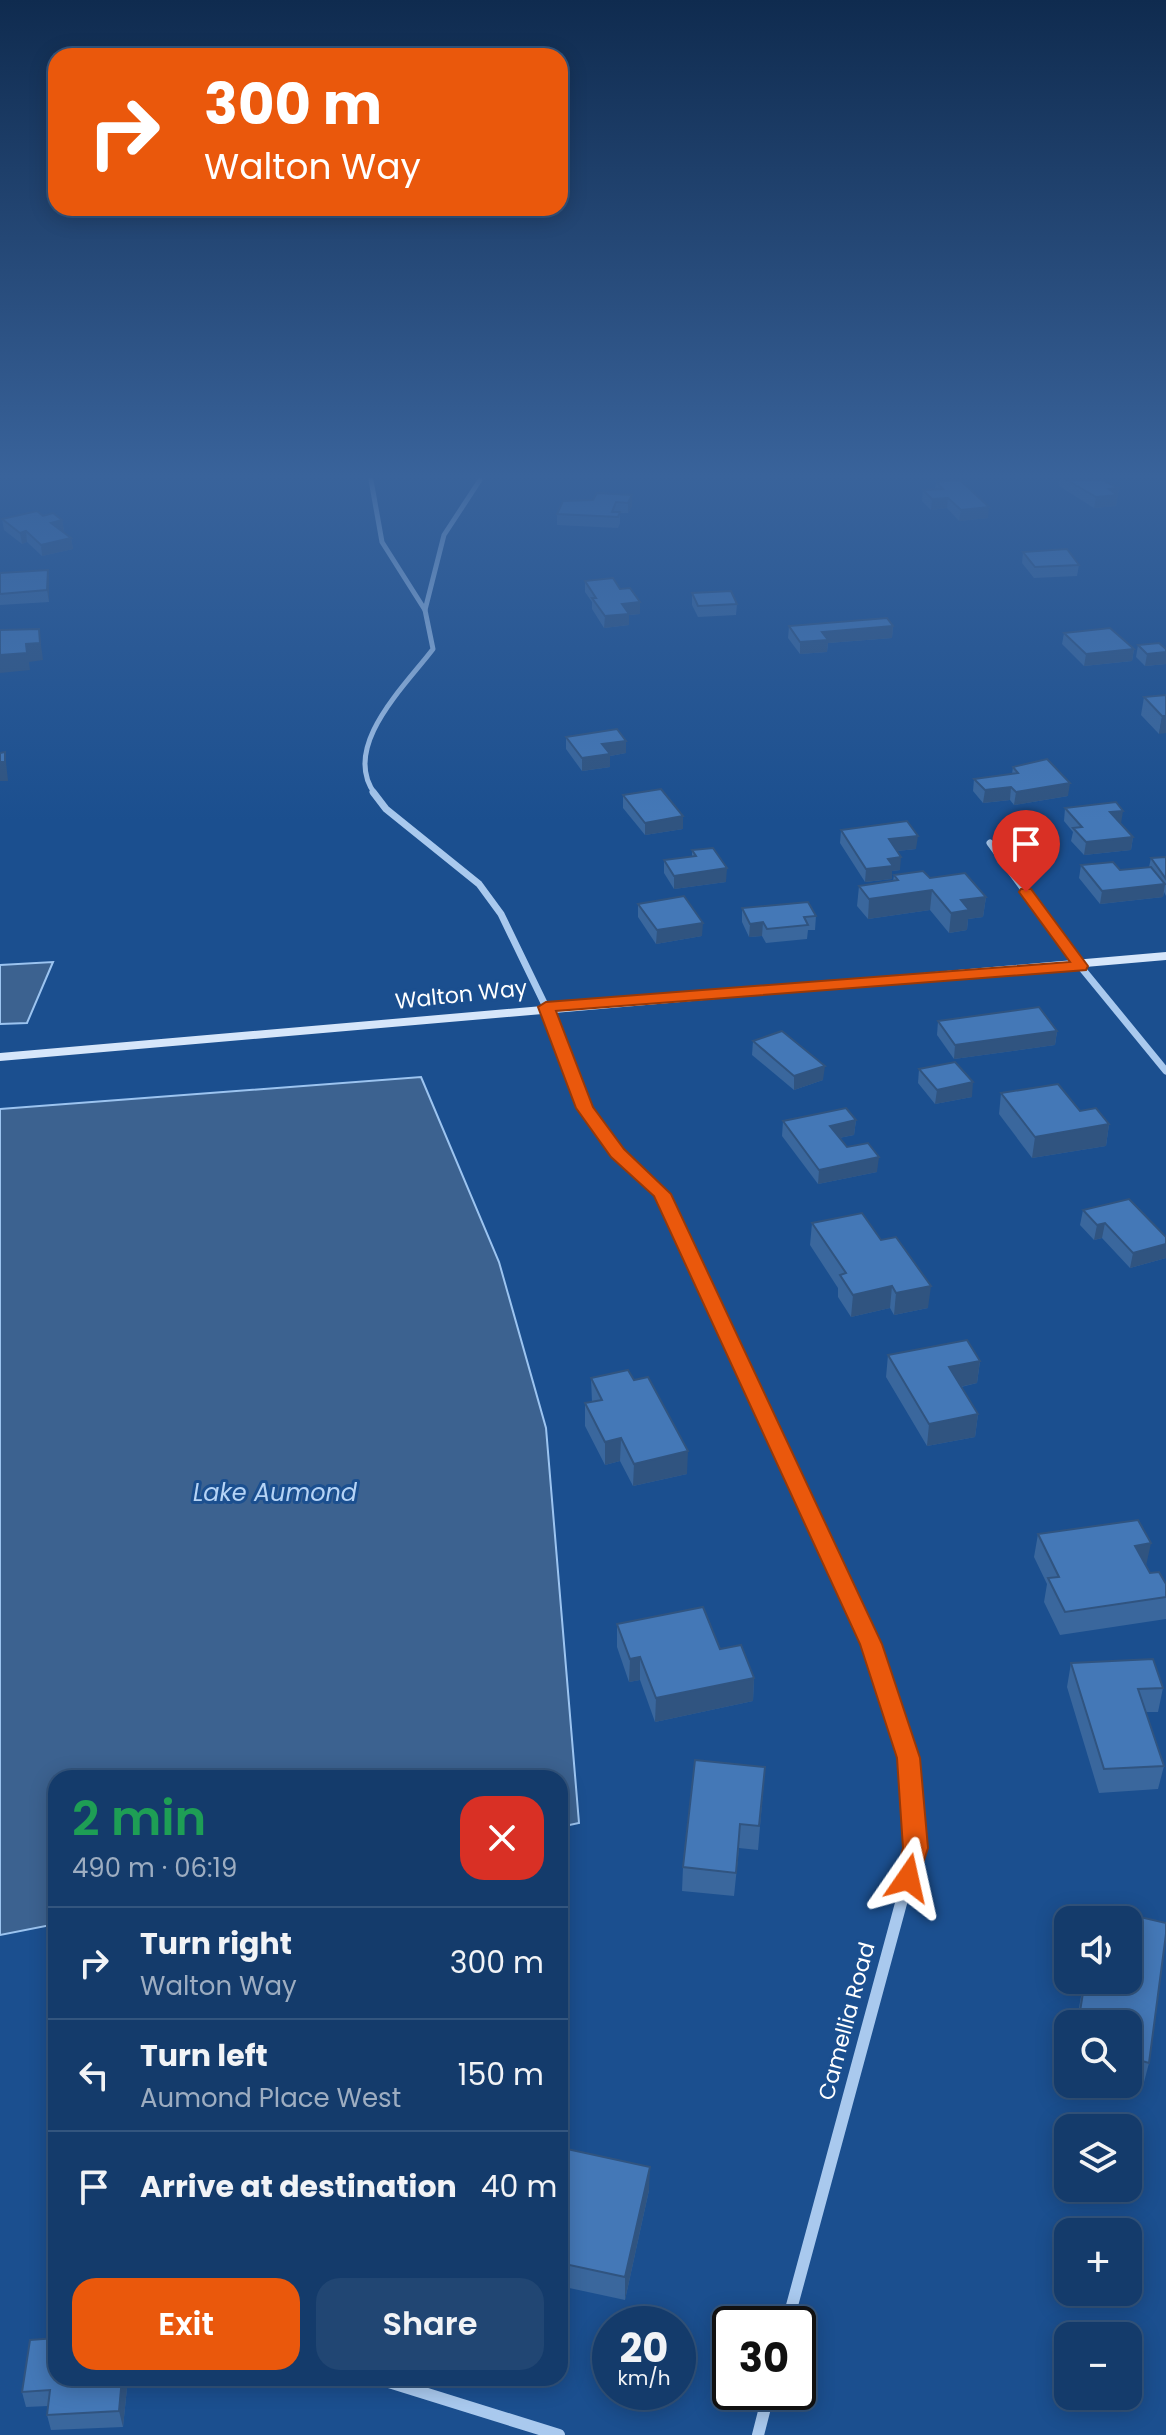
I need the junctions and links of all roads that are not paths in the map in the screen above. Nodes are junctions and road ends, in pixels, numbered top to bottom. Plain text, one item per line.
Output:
1 (415, 594) edge
2 (429, 594) edge
3 (425, 610) junction
4 (990, 843) dead end
5 (1166, 956) edge
6 (1080, 966) junction
7 (546, 1007) junction
8 (0, 1057) edge
9 (1166, 1071) edge
10 (792, 2306) edge
11 (402, 2386) edge
12 (764, 2410) edge
13 (559, 2435) edge
14 (758, 2435) edge

1 - 3 street, Camellia Road
2 - 3 street
3 - 7 street, Camellia Road
4 - 6 street
5 - 6 main road, Walton Way
6 - 7 main road, Walton Way
6 - 9 street
7 - 8 main road, Walton Way
7 - 10 street, Camellia Road
11 - 13 street
12 - 14 street

